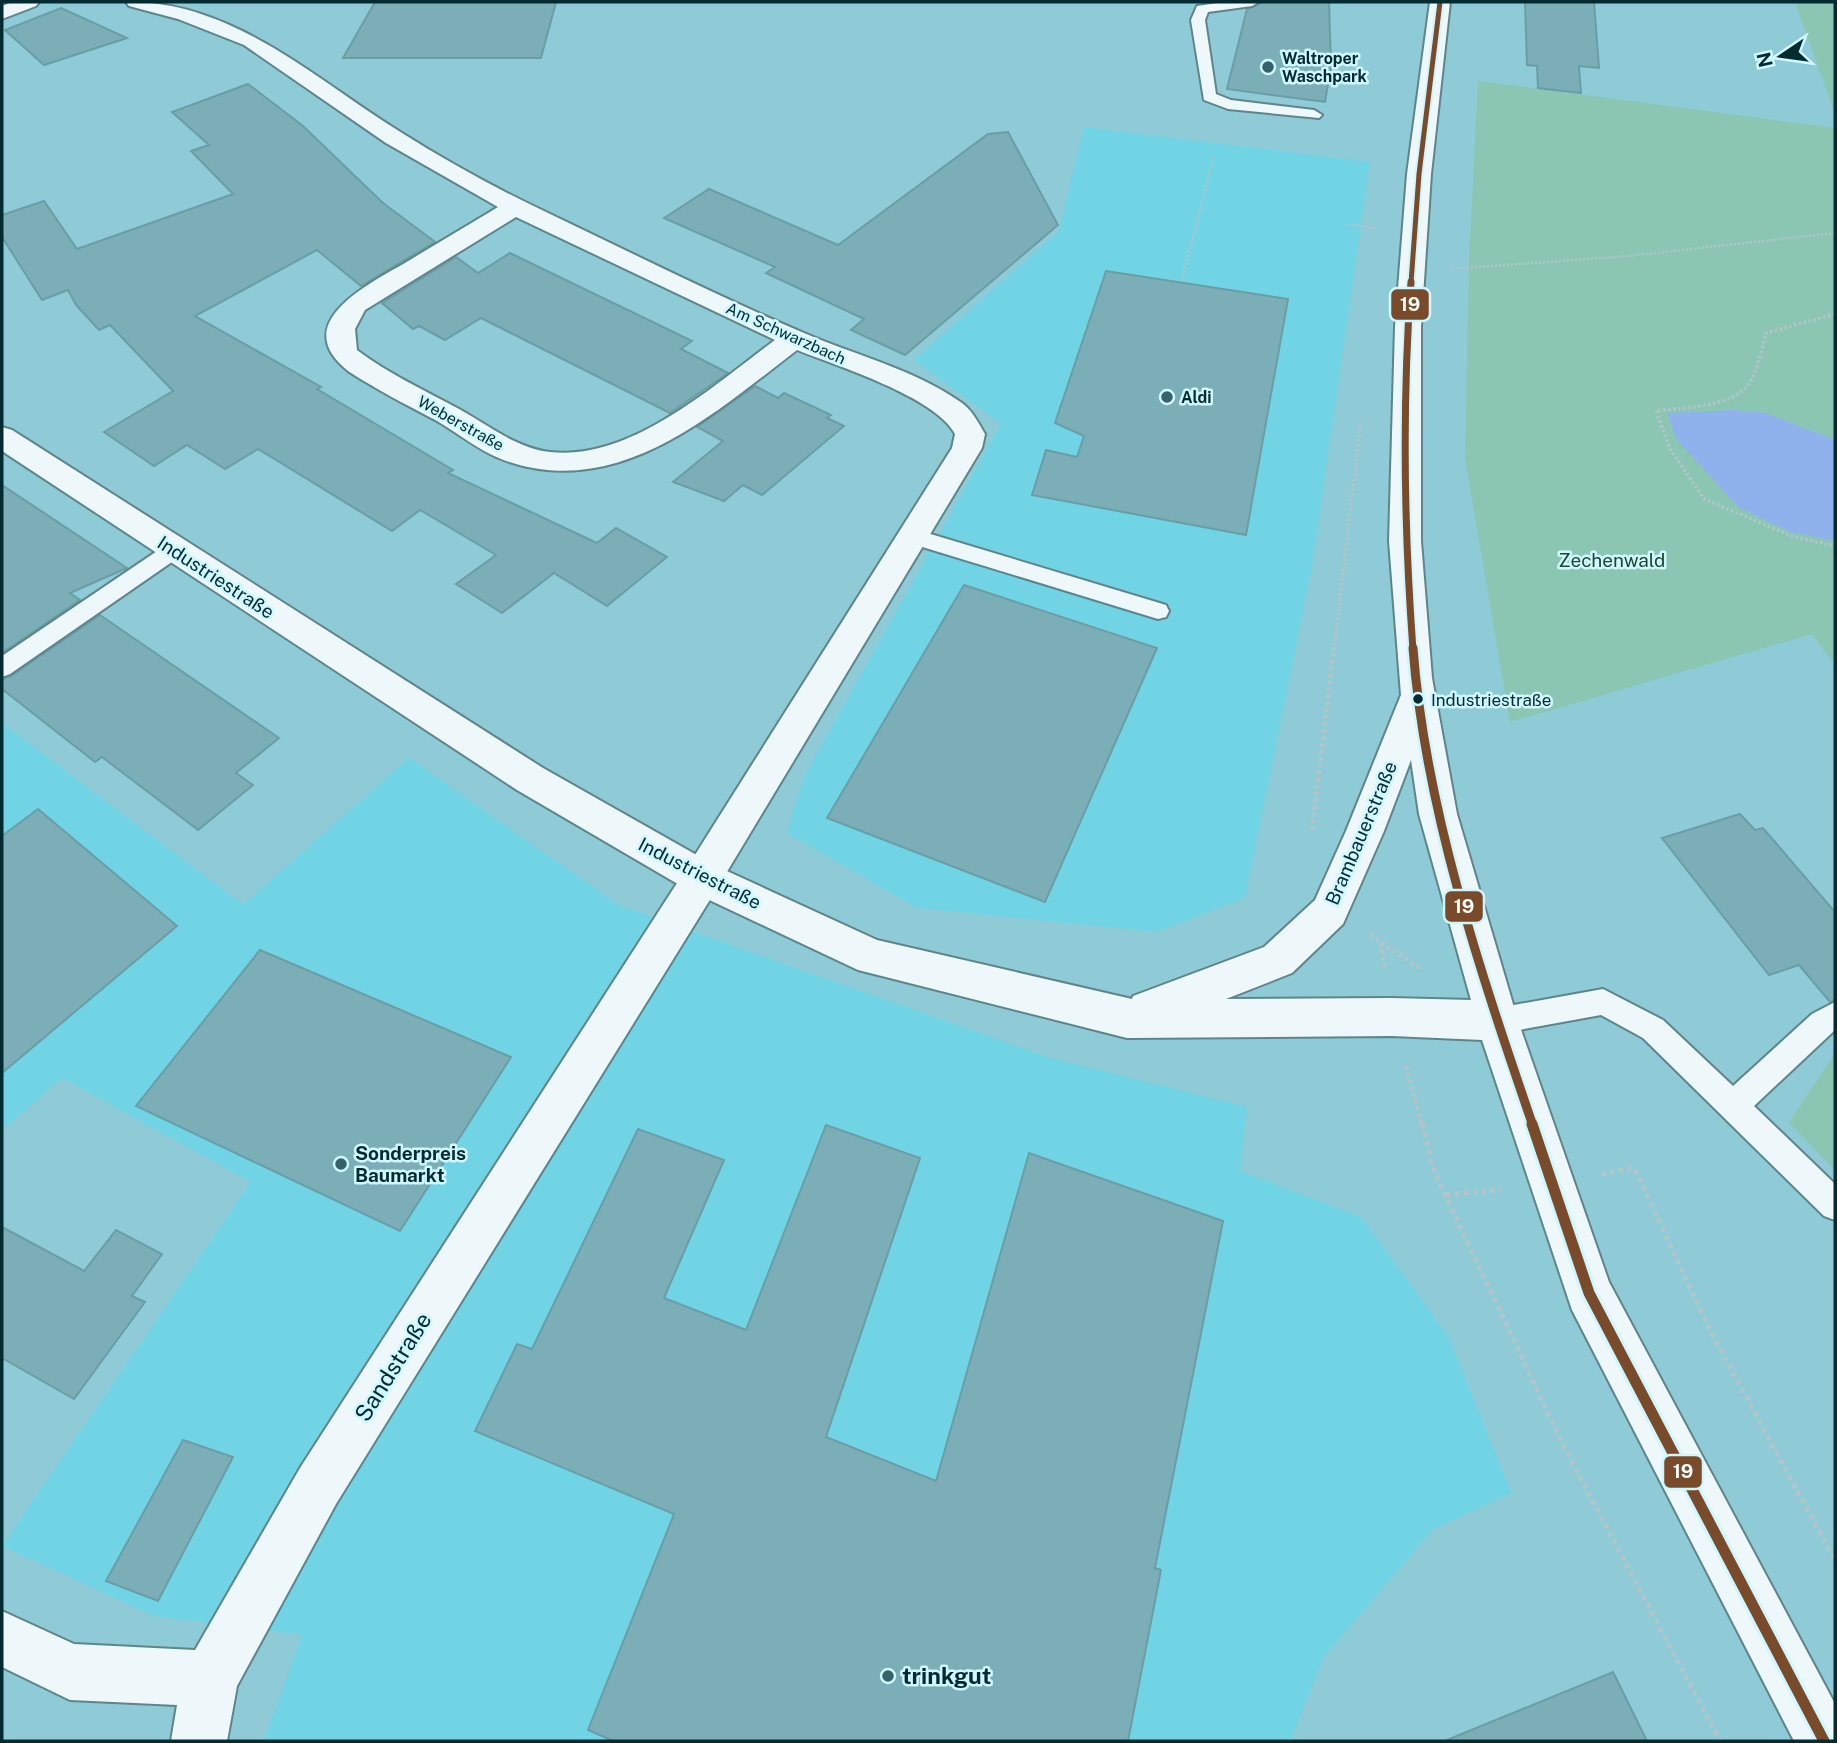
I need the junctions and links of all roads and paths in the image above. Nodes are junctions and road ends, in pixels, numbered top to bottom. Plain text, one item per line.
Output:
1 (29, 2) edge
2 (136, 2) edge
3 (1252, 2) edge
4 (1440, 2) edge
5 (2, 13) edge
6 (1314, 115) dead end
7 (1214, 156) dead end
8 (515, 207) junction
9 (1346, 224) dead end
10 (1383, 229) dead end
11 (1835, 233) edge
12 (1413, 263) junction
13 (1182, 281) dead end
14 (1835, 314) edge
15 (794, 339) junction
16 (2, 437) edge
17 (914, 537) junction
18 (1835, 546) edge
19 (174, 550) junction
20 (1158, 611) dead end
21 (2, 668) edge
22 (1418, 695) junction
23 (702, 878) junction
24 (1381, 942) dead end
25 (1835, 1015) edge
26 (1392, 1017) junction
27 (1127, 1019) junction
28 (1497, 1021) junction
29 (1733, 1106) junction
30 (1552, 1183) junction
31 (1446, 1195) junction
32 (1835, 1205) edge
33 (1835, 1561) edge
34 (2, 1638) edge
35 (210, 1679) junction
36 (199, 1741) edge
37 (1720, 1741) edge
38 (1824, 1741) edge

1 - 5 main road
2 - 8 main road, Am Schwarzbach
3 - 6 lane
4 - 12 main road, Brambauerstraße
7 - 13 path
8 - 15 main road, Am Schwarzbach
8 - 15 main road, Weberstraße
9 - 10 path
11 - 12 path
12 - 22 main road, Brambauerstraße
14 - 18 path
15 - 17 main road, Am Schwarzbach
16 - 19 main road, Industriestraße
17 - 20 lane
17 - 23 main road, Am Schwarzbach
19 - 21 lane
19 - 23 main road, Industriestraße
22 - 27 main road, Brambauerstraße
22 - 28 main road, Brambauerstraße
23 - 27 main road, Industriestraße
23 - 35 main road, Sandstraße
24 - 26 path
25 - 29 lane
26 - 27 main road, Industriestraße
26 - 28 main road, Industriestraße
26 - 31 path
28 - 29 lane
28 - 30 main road, Brambauerstraße
29 - 32 lane
30 - 31 path
30 - 33 path
30 - 38 main road, Brambauerstraße
31 - 37 path
34 - 35 main road
35 - 36 main road, Sandstraße

